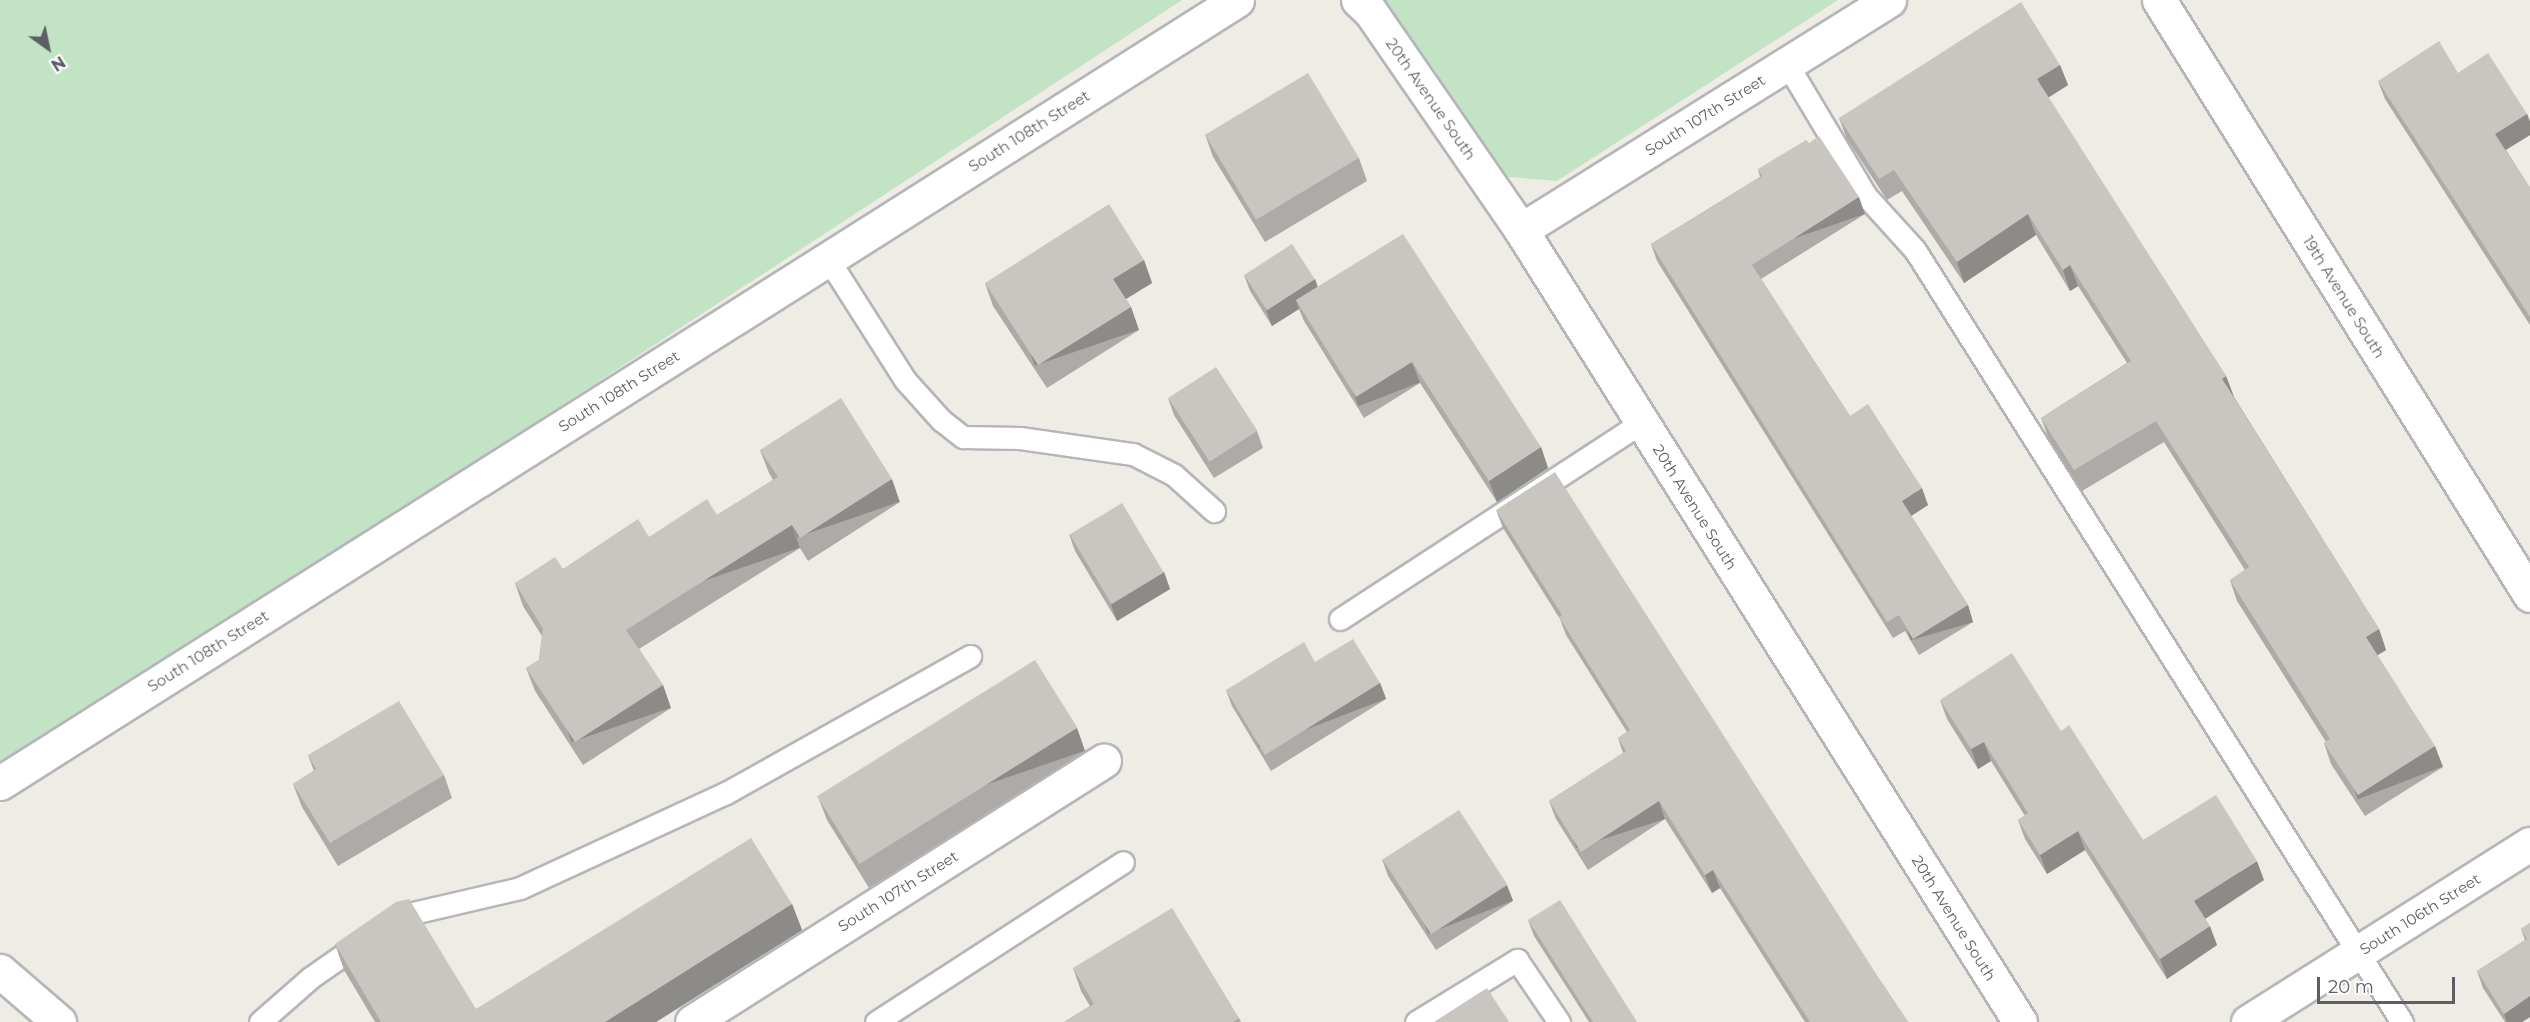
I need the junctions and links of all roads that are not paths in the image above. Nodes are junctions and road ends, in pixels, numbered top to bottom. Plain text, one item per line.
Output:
1 (1237, 0) edge
2 (1358, 0) edge
3 (1889, 0) edge
4 (2158, 0) edge
5 (1787, 64) junction
6 (1521, 230) junction
7 (828, 259) junction
8 (1642, 422) junction
9 (1214, 511) dead end
10 (2530, 595) edge
11 (1340, 619) dead end
12 (970, 656) dead end
13 (1104, 761) dead end
14 (0, 783) edge
15 (2530, 844) edge
16 (1123, 862) dead end
17 (2357, 953) junction
18 (0, 971) edge
19 (59, 1022) edge
20 (260, 1022) edge
21 (692, 1022) edge
22 (876, 1022) edge
23 (1416, 1022) edge
24 (1559, 1022) edge
25 (2020, 1022) edge
26 (2248, 1022) edge
27 (2402, 1022) edge

1 - 7 street, South 108th Street
2 - 6 street, 20th Avenue South
3 - 5 street, South 107th Street
4 - 10 street, 19th Avenue South
5 - 6 street, South 107th Street
5 - 17 lane
6 - 8 street, 20th Avenue South
7 - 9 lane
7 - 14 street, South 108th Street
8 - 11 lane
8 - 25 street, 20th Avenue South
12 - 20 lane
13 - 21 street, South 107th Street
15 - 17 street, South 106th Street
16 - 22 lane
17 - 26 street, South 106th Street
17 - 27 lane
18 - 19 street
23 - 24 lane

